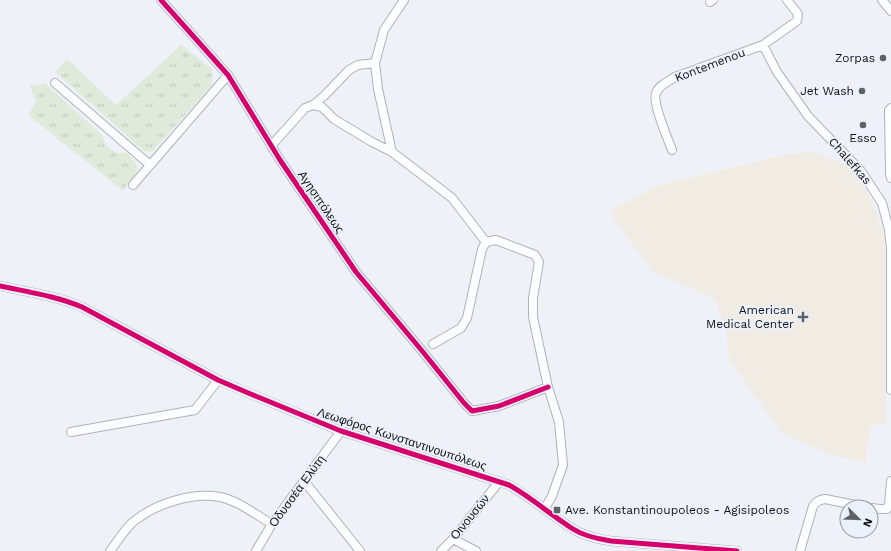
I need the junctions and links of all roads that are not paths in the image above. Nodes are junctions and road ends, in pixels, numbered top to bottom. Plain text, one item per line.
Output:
1 (161, 0) edge
2 (404, 0) edge
3 (787, 0) edge
4 (882, 0) edge
5 (891, 11) edge
6 (763, 45) junction
7 (375, 63) junction
8 (228, 76) junction
9 (55, 83) dead end
10 (313, 105) junction
11 (891, 108) edge
12 (271, 146) junction
13 (672, 150) dead end
14 (392, 152) junction
15 (150, 165) junction
16 (891, 178) edge
17 (133, 185) dead end
18 (891, 200) edge
19 (882, 203) junction
20 (486, 242) junction
21 (0, 286) edge
22 (433, 344) dead end
23 (218, 380) junction
24 (548, 387) junction
25 (891, 390) edge
26 (71, 432) dead end
27 (341, 432) junction
28 (891, 481) edge
29 (304, 482) junction
30 (499, 482) junction
31 (839, 502) edge
32 (545, 508) junction
33 (879, 509) edge
34 (272, 524) junction
35 (453, 538) junction
36 (355, 549) edge
37 (709, 550) edge
38 (110, 551) edge
39 (256, 551) edge
40 (441, 551) edge
41 (476, 551) edge
42 (737, 551) edge
43 (800, 551) edge

1 - 8 street, Αγησιπόλεως
2 - 7 street
3 - 6 street, Kontemenou
4 - 5 street
6 - 13 street, Kontemenou
6 - 19 street, Chalefkas
7 - 10 street
7 - 14 street
8 - 12 street, Αγησιπόλεως
8 - 15 street
9 - 15 street
10 - 12 street
10 - 14 street
11 - 16 street
12 - 24 street, Αγησιπόλεως
14 - 20 street
15 - 17 street
18 - 19 street
19 - 25 street, Chalefkas
20 - 22 street
20 - 24 street
21 - 23 street, Λεωφόρος Κωνσταντινουπόλεως
23 - 26 street
23 - 27 street, Λεωφόρος Κωνσταντινουπόλεως
24 - 32 street
27 - 29 street, Οδυσσέα Ελύτη
27 - 30 street, Λεωφόρος Κωνσταντινουπόλεως
28 - 33 street
29 - 34 street, Οδυσσέα Ελύτη
29 - 36 street
30 - 32 street, Λεωφόρος Κωνσταντινουπόλεως
30 - 35 street, Οινουσών
31 - 43 street
32 - 37 street, Λεωφόρος Κωνσταντινουπόλεως
34 - 38 street
34 - 39 street, Οδυσσέα Ελύτη
35 - 40 street, Οινουσών
35 - 41 street
37 - 42 street, Λεωφόρος Κωνσταντινουπόλεως

